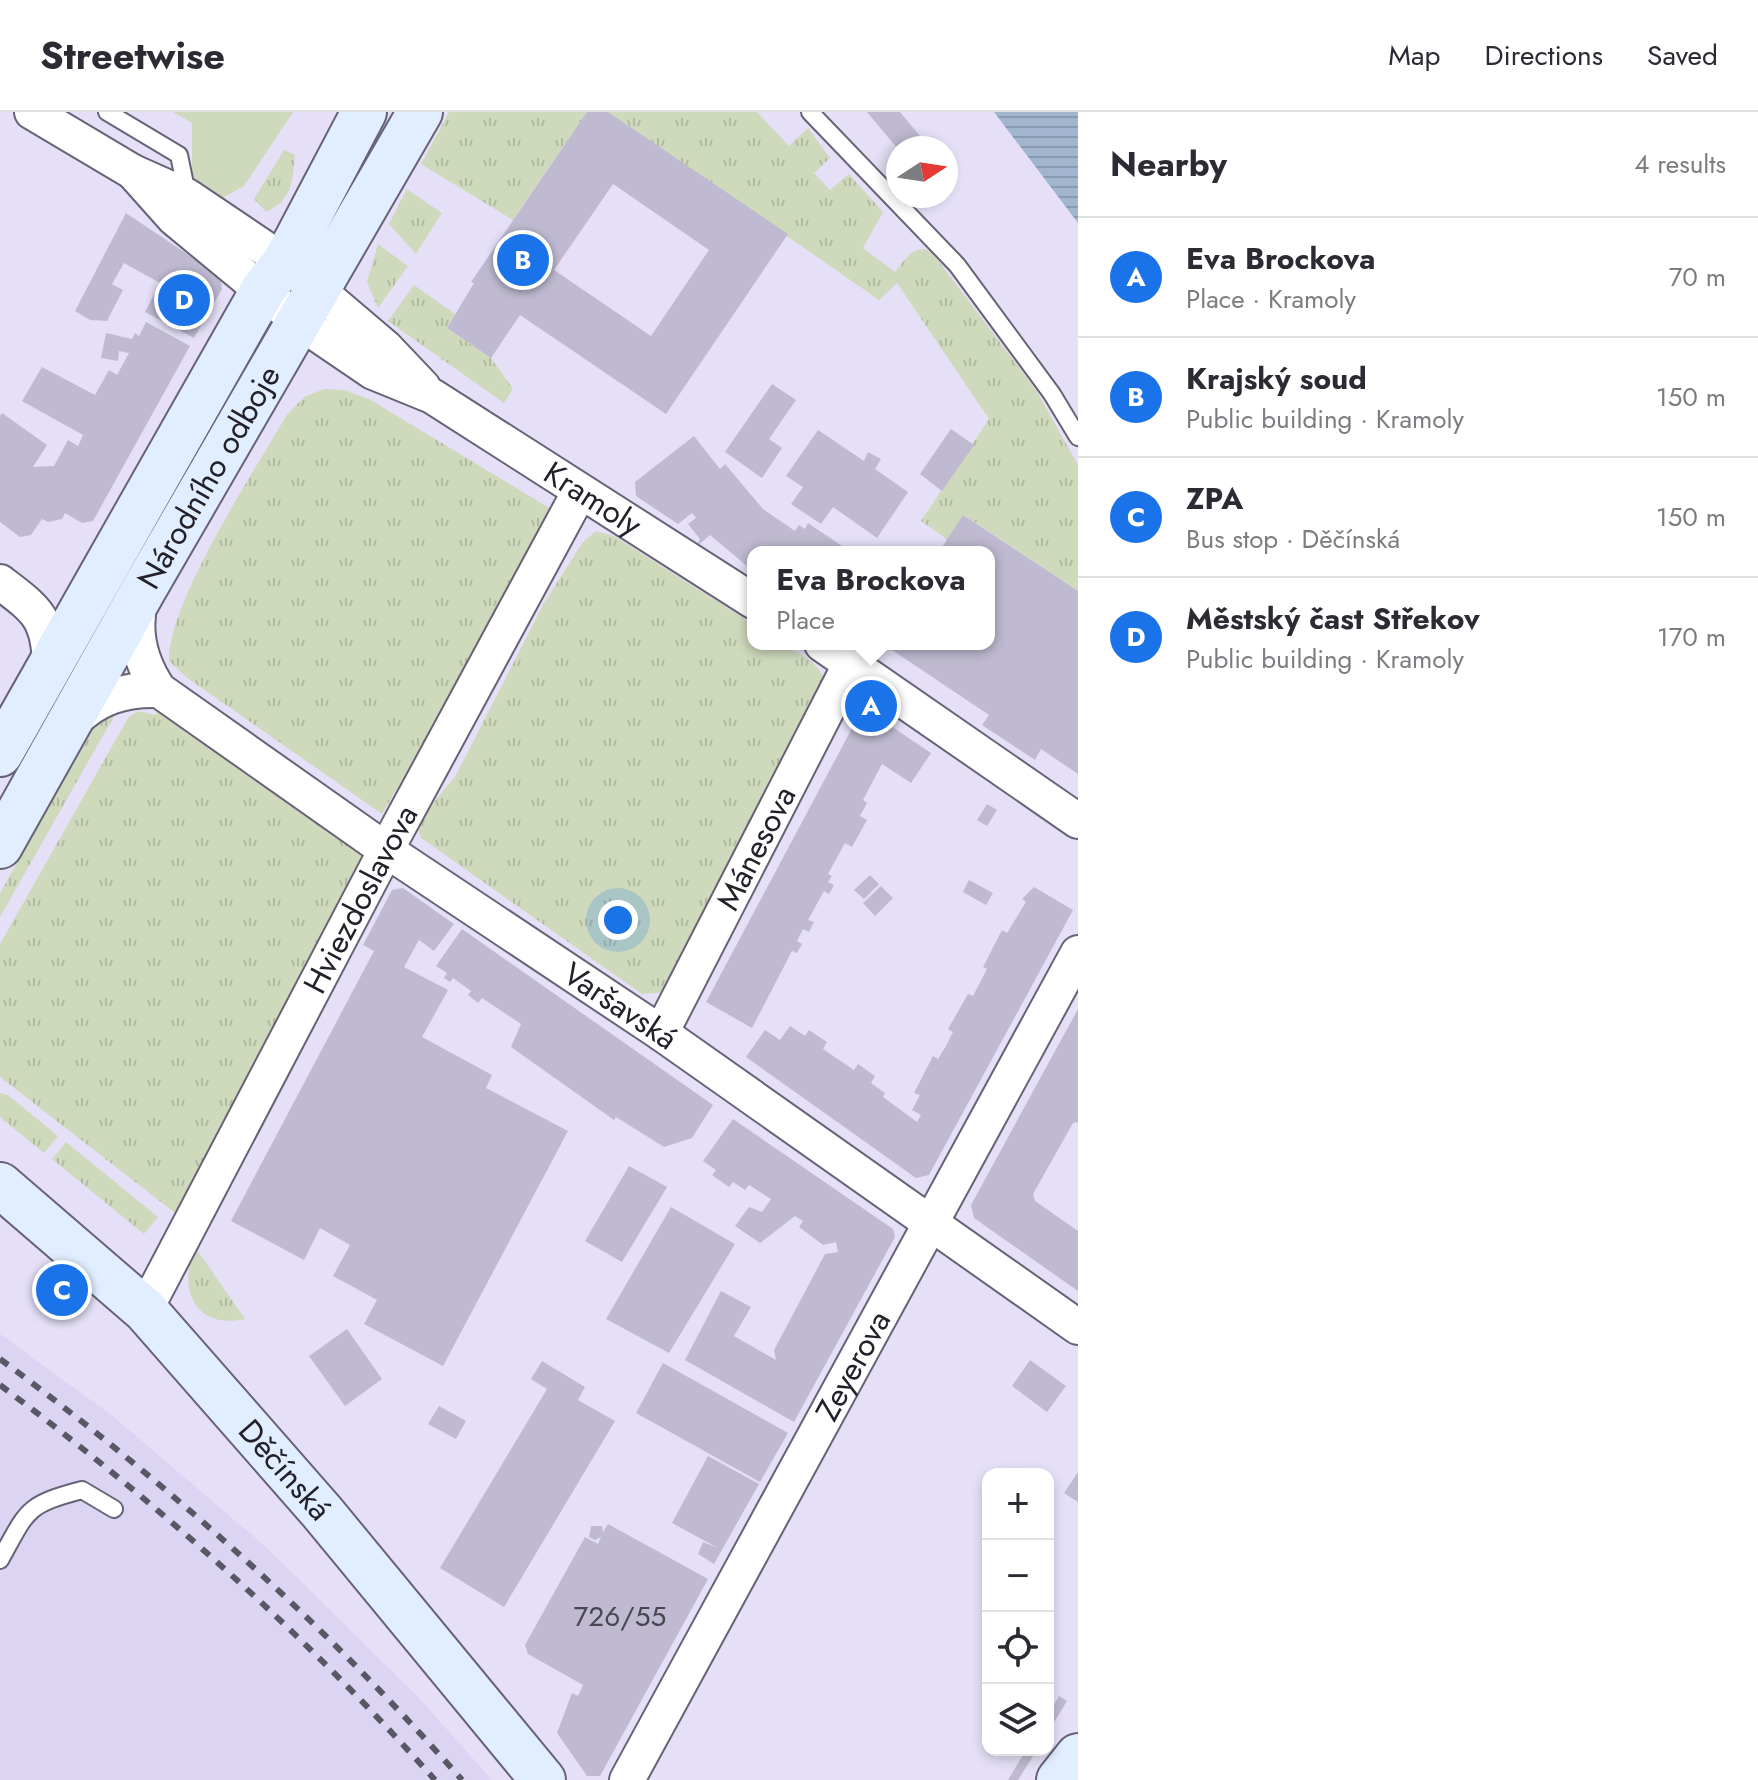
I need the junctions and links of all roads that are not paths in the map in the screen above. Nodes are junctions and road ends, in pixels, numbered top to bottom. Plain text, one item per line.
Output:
1 (32, 112) edge
2 (107, 112) edge
3 (364, 112) edge
4 (420, 112) edge
5 (810, 112) edge
6 (133, 172) junction
7 (187, 196) junction
8 (274, 276) junction
9 (309, 307) junction
10 (1078, 437) edge
11 (580, 491) junction
12 (0, 582) edge
13 (144, 589) junction
14 (747, 597) edge
15 (831, 650) edge
16 (851, 663) junction
17 (50, 666) junction
18 (159, 690) junction
19 (61, 737) junction
20 (0, 754) edge
21 (1078, 821) edge
22 (0, 846) edge
23 (386, 850) junction
24 (1078, 953) edge
25 (661, 1033) junction
26 (0, 1185) edge
27 (933, 1224) junction
28 (145, 1310) junction
29 (1078, 1327) edge
30 (114, 1509) dead end
31 (0, 1560) edge
32 (1078, 1756) edge
33 (543, 1780) edge
34 (627, 1780) edge
35 (1059, 1780) edge

1 - 6 street, Kramoly
2 - 7 lane
3 - 8 main road, Národního odboje
4 - 9 main road, Národního odboje
5 - 10 lane
6 - 7 street, Kramoly
6 - 8 street, Kramoly
7 - 8 street, Kramoly
8 - 9 street, Kramoly
8 - 17 main road, Národního odboje
9 - 11 street, Kramoly
9 - 13 main road, Národního odboje
11 - 14 street, Kramoly
11 - 23 street, Hviezdoslavova
12 - 17 street
13 - 18 street, Varšavská
13 - 19 main road, Národního odboje
15 - 16 street
16 - 21 street
16 - 25 street, Mánesova
17 - 20 main road, Národního odboje
18 - 19 street
18 - 23 street, Varšavská
19 - 22 main road, Národního odboje
23 - 25 street, Varšavská
23 - 28 street, Hviezdoslavova
24 - 27 street, Zeyerova
25 - 27 street, Varšavská
26 - 28 main road, Děčínská
27 - 29 street, Varšavská
27 - 34 street, Zeyerova
28 - 33 main road, Děčínská
30 - 31 lane
32 - 35 main road

